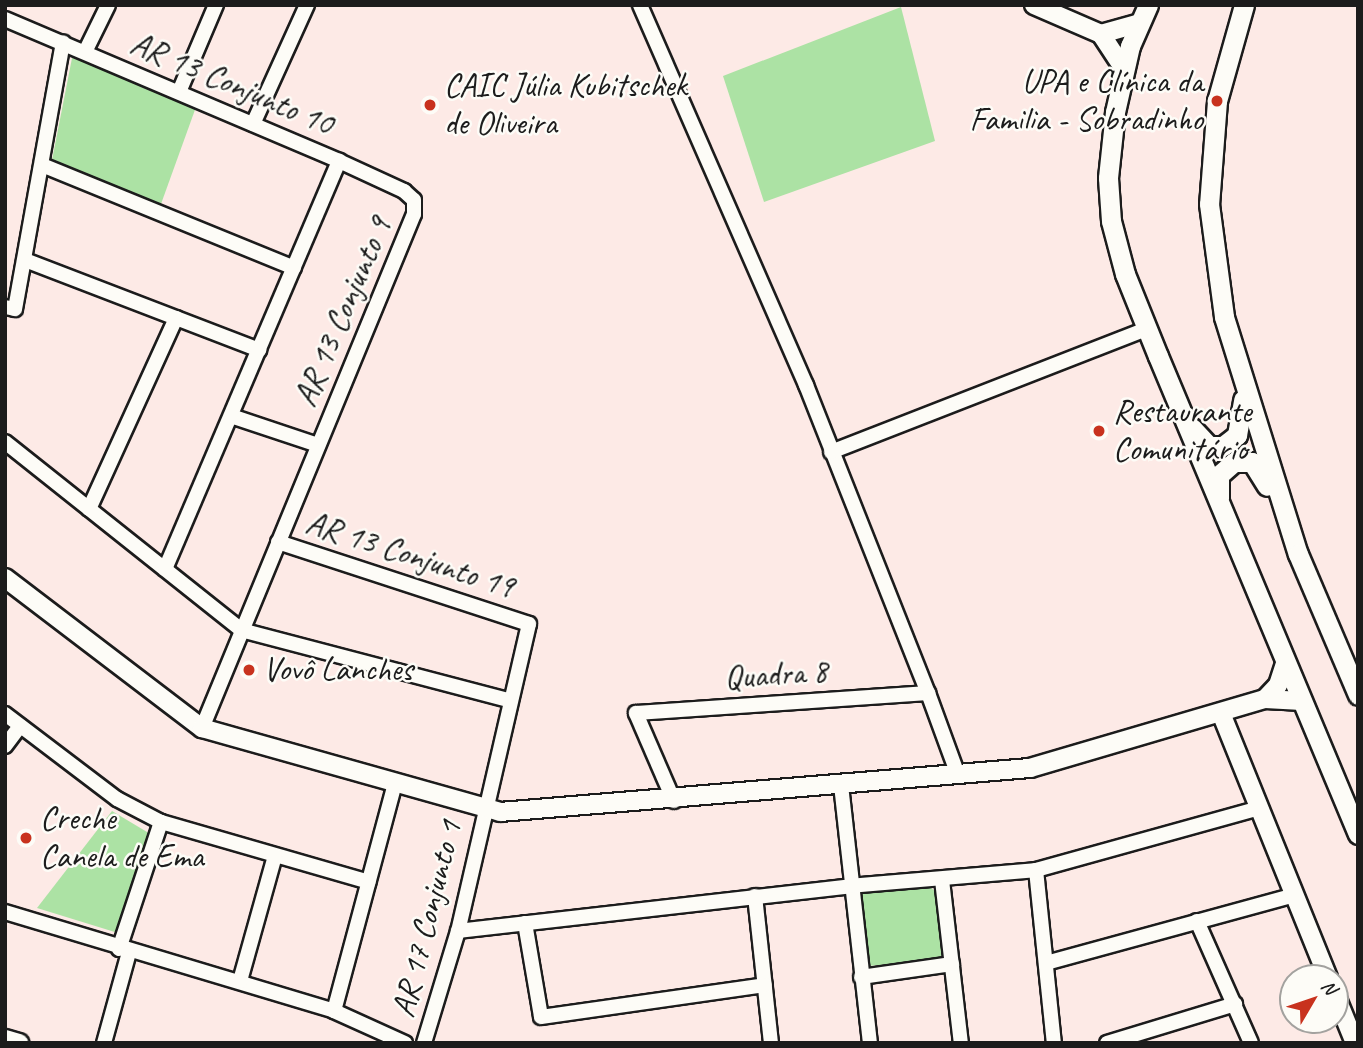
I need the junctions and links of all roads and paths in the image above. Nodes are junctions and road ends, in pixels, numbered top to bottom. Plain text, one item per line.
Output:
1 (107, 5) edge
2 (216, 5) edge
3 (307, 5) edge
4 (640, 5) edge
5 (1034, 5) edge
6 (1244, 5) edge
7 (1063, 11) edge
8 (1144, 14) edge
9 (5, 19) edge
10 (1101, 34) junction
11 (63, 42) junction
12 (85, 52) junction
13 (1125, 69) junction
14 (179, 92) junction
15 (253, 124) junction
16 (339, 161) junction
17 (42, 165) junction
18 (414, 200) joint
19 (25, 260) junction
20 (294, 268) junction
21 (5, 307) edge
22 (176, 318) junction
23 (1147, 329) junction
24 (259, 350) junction
25 (1243, 390) junction
26 (230, 416) junction
27 (1186, 422) junction
28 (5, 442) edge
29 (318, 445) junction
30 (831, 452) junction
31 (1220, 503) junction
32 (89, 509) junction
33 (278, 542) junction
34 (1298, 554) junction
35 (165, 569) junction
36 (5, 579) edge
37 (242, 630) junction
38 (1286, 662) junction
39 (928, 693) junction
40 (1358, 695) edge
41 (1265, 699) junction
42 (511, 701) junction
43 (1302, 701) junction
44 (1221, 713) junction
45 (5, 714) edge
46 (20, 726) junction
47 (202, 728) junction
48 (5, 746) edge
49 (958, 775) junction
50 (395, 784) junction
51 (841, 785) junction
52 (674, 801) junction
53 (484, 808) junction
54 (1260, 808) junction
55 (161, 822) junction
56 (1358, 834) edge
57 (275, 856) junction
58 (1036, 870) junction
59 (942, 880) junction
60 (369, 882) junction
61 (850, 886) junction
62 (1295, 895) junction
63 (755, 897) junction
64 (5, 912) edge
65 (1198, 921) junction
66 (525, 923) junction
67 (458, 931) junction
68 (124, 951) junction
69 (1045, 963) junction
70 (952, 964) junction
71 (1322, 964) edge
72 (861, 977) junction
73 (240, 981) junction
74 (765, 985) junction
75 (1235, 1004) junction
76 (334, 1010) junction
77 (5, 1039) edge
78 (19, 1043) edge
79 (104, 1043) edge
80 (405, 1043) edge
81 (424, 1043) edge
82 (771, 1043) edge
83 (870, 1043) edge
84 (961, 1043) edge
85 (1054, 1043) edge
86 (1108, 1043) edge
87 (1251, 1043) edge

1 - 12 street
2 - 14 street
3 - 15 street
4 - 30 street
5 - 7 street
6 - 25 main road
7 - 10 street
8 - 10 street
8 - 13 main road
9 - 11 street, AR 13 Conjunto 10
10 - 13 street
11 - 12 street, AR 13 Conjunto 10
11 - 17 street
12 - 14 street, AR 13 Conjunto 10
13 - 23 main road
14 - 15 street, AR 13 Conjunto 10
15 - 16 street, AR 13 Conjunto 10
16 - 18 street, AR 13 Conjunto 10
16 - 20 street
17 - 19 street
17 - 20 street
18 - 29 street, AR 13 Conjunto 9
19 - 21 street
19 - 22 street
20 - 24 street
22 - 24 street
22 - 32 street
23 - 27 main road
23 - 30 street
24 - 26 street
25 - 27 main road
25 - 34 main road
26 - 29 street
26 - 35 street
27 - 31 main road
28 - 32 street
29 - 33 street, AR 13 Conjunto 9
30 - 39 street
31 - 34 main road
31 - 38 main road
32 - 35 street
33 - 37 street, AR 13 Conjunto 9
33 - 42 street, AR 13 Conjunto 19
34 - 40 main road
35 - 37 street
36 - 47 street
37 - 42 street
37 - 47 street, AR 13 Conjunto 9
38 - 41 street
38 - 43 main road
39 - 49 street
39 - 52 street, Quadra 8
41 - 43 street
41 - 44 street
42 - 53 street, AR 17 Conjunto 1
43 - 56 main road
44 - 49 street
44 - 54 street
45 - 46 street
46 - 48 street
46 - 55 street
47 - 50 street
49 - 51 street
50 - 53 street
50 - 60 street, AR 17 Conjunto 1
51 - 52 street
51 - 61 street
52 - 53 street
53 - 67 street, AR 17 Conjunto 1
54 - 58 street
54 - 62 street
55 - 57 street
55 - 68 street
57 - 60 street
57 - 73 street
58 - 59 street
58 - 69 street
59 - 61 street
59 - 70 street
60 - 76 street, AR 17 Conjunto 1
61 - 63 street
61 - 72 street
62 - 65 street
62 - 71 street
63 - 66 street
63 - 74 street
64 - 68 street
65 - 69 street
65 - 75 street
66 - 67 street
66 - 74 street
67 - 81 street, AR 17 Conjunto 1
68 - 73 street
68 - 79 street
69 - 85 street
70 - 72 street
70 - 84 street
72 - 83 street
73 - 76 street
74 - 82 street
75 - 86 street
75 - 87 street
76 - 80 street
77 - 78 street

